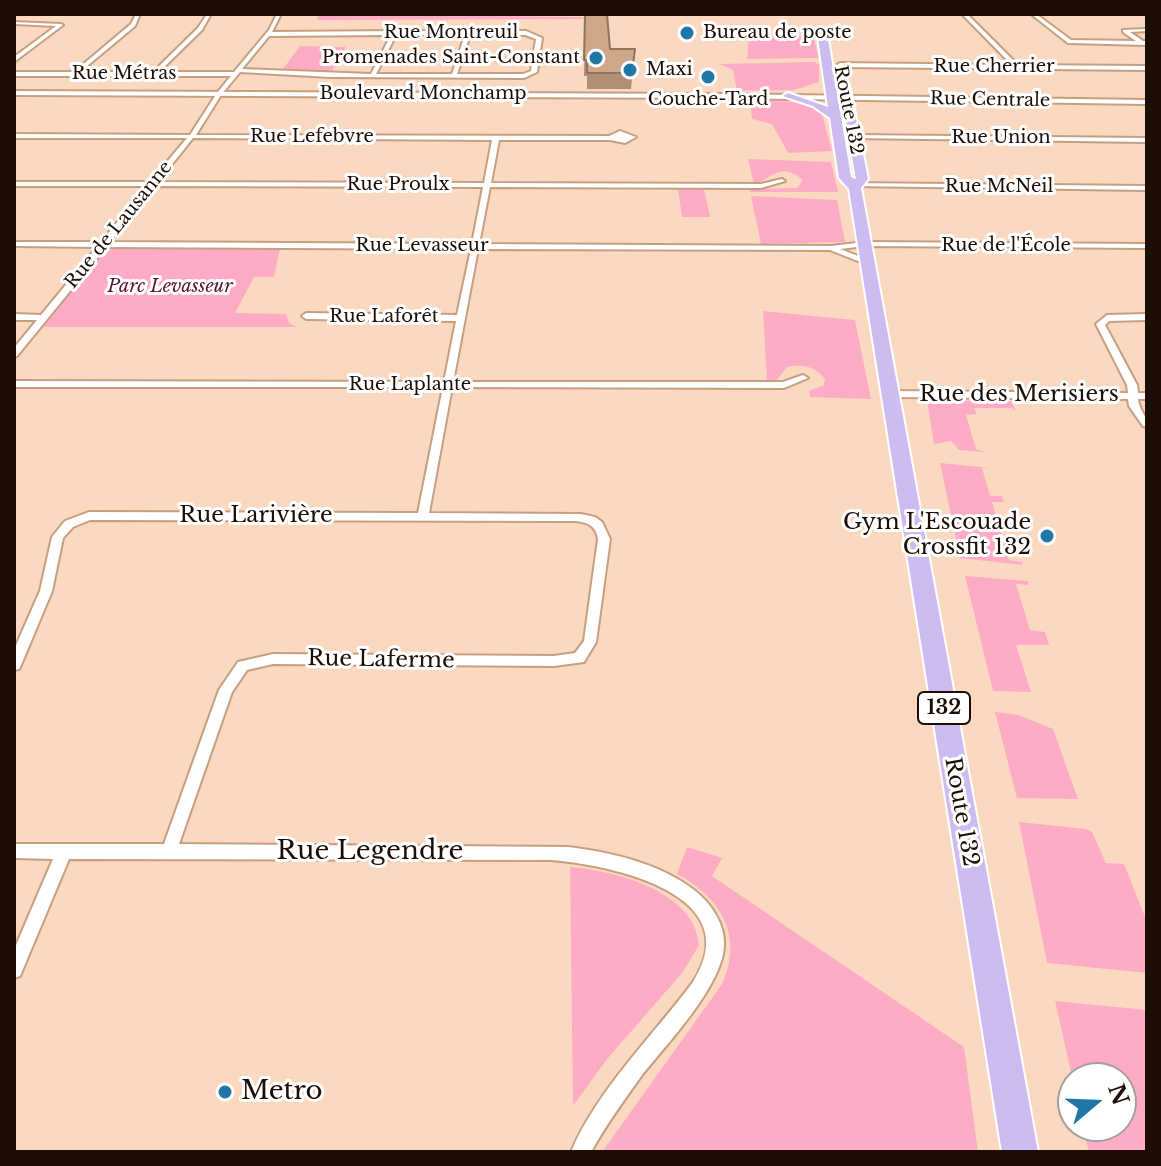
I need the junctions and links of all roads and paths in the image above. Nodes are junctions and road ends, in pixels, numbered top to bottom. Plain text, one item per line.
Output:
1 (138, 14) edge
2 (209, 14) edge
3 (279, 14) edge
4 (964, 14) edge
5 (1033, 14) edge
6 (14, 23) edge
7 (1147, 30) edge
8 (395, 32) junction
9 (468, 33) junction
10 (268, 34) junction
11 (1144, 43) edge
12 (14, 60) edge
13 (840, 65) junction
14 (1017, 67) junction
15 (1147, 68) edge
16 (236, 72) junction
17 (14, 74) edge
18 (75, 74) junction
19 (154, 74) junction
20 (373, 75) junction
21 (454, 75) junction
22 (829, 84) junction
23 (14, 93) edge
24 (219, 94) junction
25 (788, 96) junction
26 (832, 97) junction
27 (847, 98) junction
28 (1147, 102) edge
29 (835, 116) junction
30 (14, 136) edge
31 (192, 136) junction
32 (496, 137) junction
33 (854, 137) junction
34 (610, 138) dead end
35 (1147, 140) edge
36 (782, 181) dead end
37 (14, 184) edge
38 (153, 184) junction
39 (488, 185) junction
40 (855, 186) junction
41 (1147, 188) edge
42 (14, 244) edge
43 (103, 245) junction
44 (477, 246) junction
45 (1147, 246) edge
46 (831, 248) junction
47 (866, 254) junction
48 (306, 316) dead end
49 (14, 317) edge
50 (1147, 317) edge
51 (43, 318) junction
52 (462, 318) junction
53 (14, 354) edge
54 (803, 378) dead end
55 (14, 384) edge
56 (448, 385) junction
57 (890, 394) junction
58 (1132, 396) junction
59 (1147, 396) edge
60 (1147, 424) edge
61 (423, 515) junction
62 (597, 523) joint
63 (14, 665) edge
64 (14, 851) edge
65 (64, 851) junction
66 (169, 851) junction
67 (14, 970) edge
68 (581, 1152) edge
69 (1020, 1152) edge

1 - 18 street
2 - 19 street
3 - 10 street, Rue de Lausanne
4 - 14 street
5 - 11 street
6 - 12 street
7 - 11 street
8 - 9 street, Rue Montreuil
8 - 10 street, Rue Montreuil
8 - 20 street
9 - 21 street
9 - 21 street, Rue Montreuil
10 - 16 street, Rue de Lausanne
13 - 14 street, Rue Cherrier
13 - 22 highway, Route 132 / 132
13 - 27 highway, Route 132 / 132
14 - 15 street, Rue Cherrier
16 - 19 street, Rue Métras
16 - 20 street, Rue Montreuil
16 - 24 street, Rue de Lausanne
17 - 18 street, Rue Métras
18 - 19 street, Rue Métras
20 - 21 street, Rue Montreuil
22 - 25 highway
22 - 26 highway, Route 132 / 132
23 - 24 street, Boulevard Monchamp
24 - 25 street, Boulevard Monchamp
24 - 31 street, Rue de Lausanne
25 - 26 street, Boulevard Monchamp
25 - 29 highway
26 - 27 street, Rue Centrale
26 - 29 highway, Route 132 / 132
27 - 28 street, Rue Centrale
27 - 33 highway, Route 132 / 132
29 - 40 highway, Route 132 / 132
30 - 31 street, Rue Lefebvre
31 - 32 street, Rue Lefebvre
31 - 38 street, Rue de Lausanne
32 - 34 street, Rue Lefebvre
32 - 39 street
33 - 35 street, Rue Union
33 - 40 highway, Route 132 / 132
36 - 39 street, Rue Proulx
37 - 38 street, Rue Proulx
38 - 39 street, Rue Proulx
38 - 43 street, Rue de Lausanne
39 - 44 street
40 - 41 street, Rue McNeil
40 - 47 highway, Route 132 / 132
42 - 43 street, Rue Levasseur
43 - 44 street, Rue Levasseur
43 - 51 street, Rue de Lausanne
44 - 46 street, Rue Levasseur
44 - 52 street
45 - 47 street, Rue de l'École
46 - 47 street, Rue Levasseur
46 - 47 street, Rue Levasseur
47 - 57 highway, Route 132 / 132
48 - 52 street, Rue Laforêt
49 - 51 street
50 - 58 street
51 - 53 street, Rue de Lausanne
52 - 56 street
54 - 56 street, Rue Laplante
55 - 56 street, Rue Laplante
56 - 61 street
57 - 58 street, Rue des Merisiers
57 - 69 highway, Route 132 / 132
58 - 59 street, Rue des Merisiers
58 - 60 street
61 - 62 street, Rue Larivière
61 - 63 street, Rue Larivière
62 - 66 street, Rue Laferme
64 - 65 street, Rue Legendre
65 - 66 street, Rue Legendre
65 - 67 street
66 - 68 street, Rue Legendre

